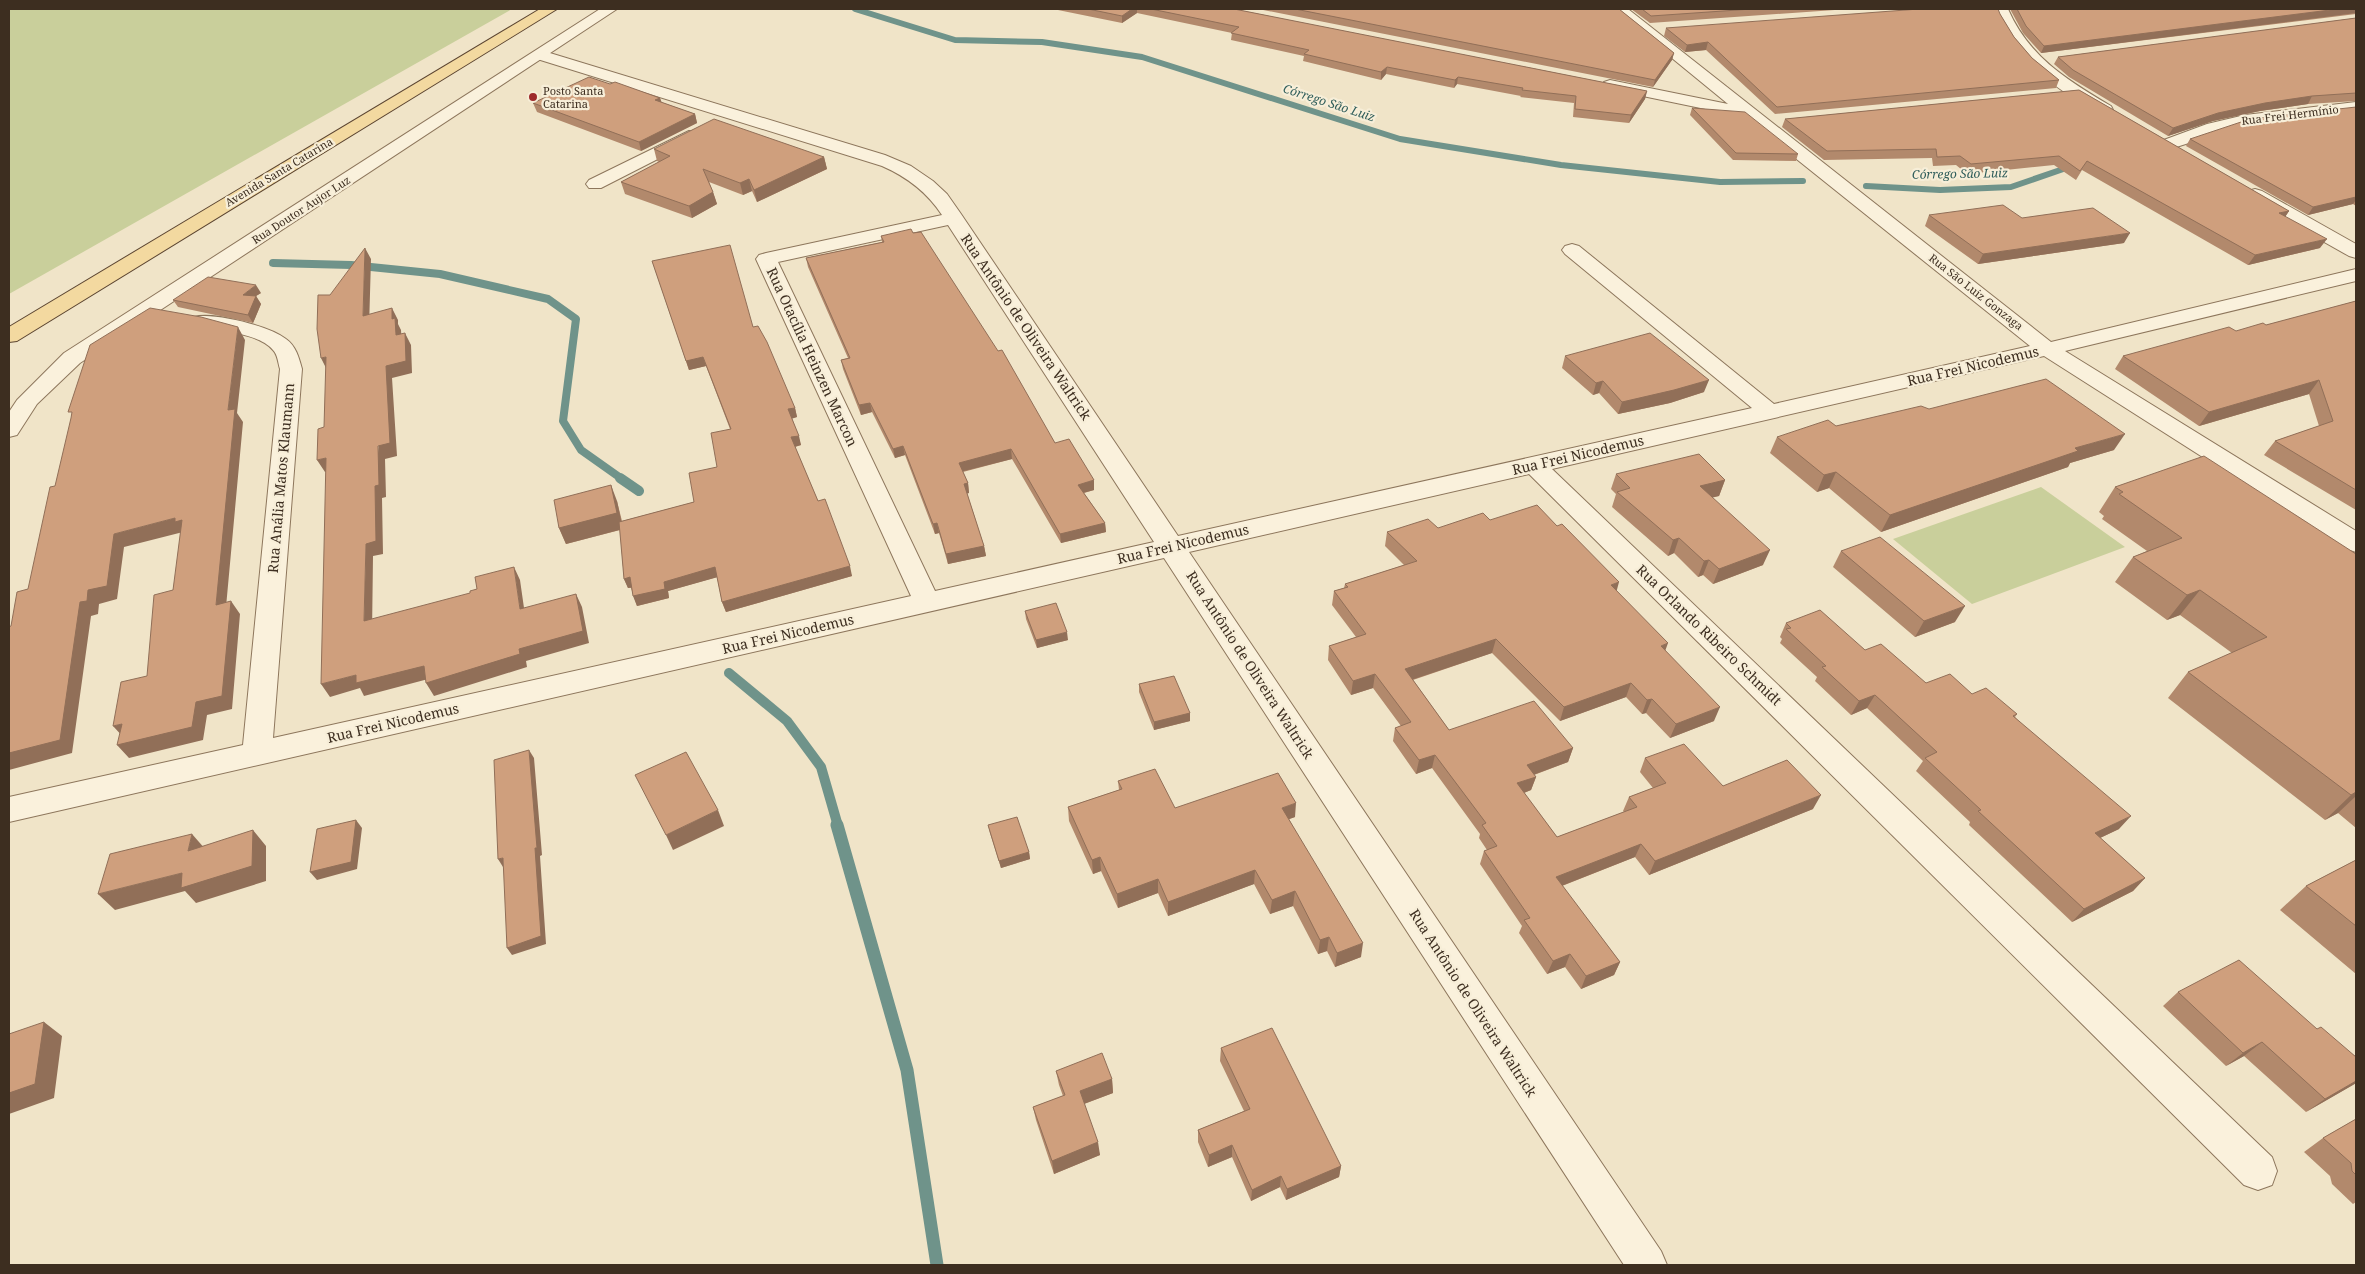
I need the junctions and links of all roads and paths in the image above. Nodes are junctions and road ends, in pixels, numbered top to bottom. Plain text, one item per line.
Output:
1 (550, 9) edge
2 (610, 9) edge
3 (1618, 9) edge
4 (2001, 9) edge
5 (540, 54) junction
6 (2054, 58) dead end
7 (2035, 60) junction
8 (1595, 82) edge
9 (2077, 92) junction
10 (2047, 95) edge
11 (2356, 107) edge
12 (733, 114) junction
13 (2115, 116) edge
14 (1764, 119) junction
15 (2184, 155) edge
16 (595, 184) dead end
17 (2236, 184) edge
18 (954, 218) junction
19 (1572, 250) dead end
20 (2356, 252) edge
21 (2356, 275) edge
22 (146, 310) junction
23 (9, 336) edge
24 (2047, 349) junction
25 (1770, 412) junction
26 (9, 430) edge
27 (1534, 465) junction
28 (2356, 543) edge
29 (1172, 547) junction
30 (927, 602) junction
31 (257, 754) junction
32 (9, 810) edge
33 (2258, 1171) dead end
34 (1647, 1265) edge

1 - 23 main road, Avenida Santa Catarina
2 - 5 street, Rua Doutor Aujor Luz
3 - 14 street, Rua São Luiz Gonzaga
4 - 7 street
5 - 12 street, Rua Antônio de Oliveira Waltrick
5 - 22 street, Rua Doutor Aujor Luz
6 - 7 street
7 - 9 street
8 - 14 street
9 - 10 street
9 - 13 street
11 - 15 street, Rua Frei Hermínio
12 - 16 street
12 - 18 street, Rua Antônio de Oliveira Waltrick
14 - 24 street, Rua São Luiz Gonzaga
17 - 20 street
18 - 29 street, Rua Antônio de Oliveira Waltrick
18 - 30 street, Rua Otacília Heinzen Marcon
19 - 25 street
21 - 24 street, Rua Frei Nicodemus
22 - 26 street, Rua Doutor Aujor Luz
22 - 31 street, Rua Anália Matos Klaumann
24 - 25 street, Rua Frei Nicodemus
24 - 28 street, Rua São Luiz Gonzaga
25 - 27 street, Rua Frei Nicodemus
27 - 29 street, Rua Frei Nicodemus
27 - 33 street, Rua Orlando Ribeiro Schmidt
29 - 30 street, Rua Frei Nicodemus
29 - 34 street, Rua Antônio de Oliveira Waltrick
30 - 31 street, Rua Frei Nicodemus
31 - 32 street, Rua Frei Nicodemus

